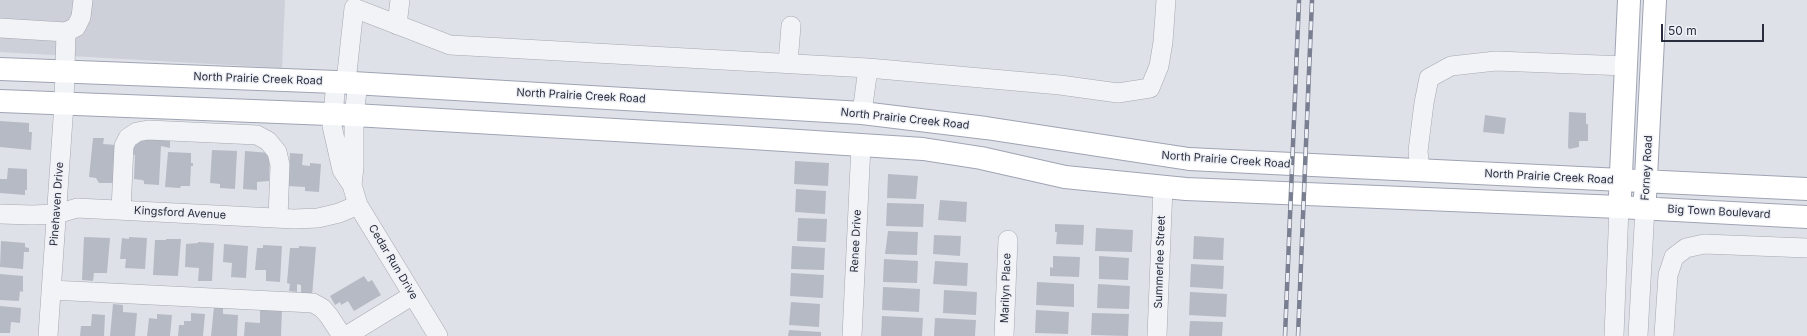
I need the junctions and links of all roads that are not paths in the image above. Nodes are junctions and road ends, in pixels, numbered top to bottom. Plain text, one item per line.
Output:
1 (83, 0) edge
2 (400, 0) edge
3 (1166, 0) edge
4 (1629, 0) edge
5 (1655, 0) edge
6 (397, 24) junction
7 (791, 26) dead end
8 (0, 28) edge
9 (66, 32) junction
10 (788, 63) junction
11 (1626, 66) junction
12 (868, 68) junction
13 (0, 69) edge
14 (65, 72) junction
15 (346, 83) junction
16 (589, 96) junction
17 (0, 102) edge
18 (64, 104) junction
19 (862, 113) junction
20 (333, 115) junction
21 (354, 115) junction
22 (587, 128) junction
23 (860, 145) junction
24 (1420, 171) junction
25 (1621, 180) junction
26 (1646, 182) junction
27 (352, 186) junction
28 (1163, 187) junction
29 (1807, 189) edge
30 (1419, 199) junction
31 (358, 205) junction
32 (1632, 208) junction
33 (121, 210) junction
34 (0, 214) edge
35 (57, 214) junction
36 (278, 218) junction
37 (1807, 218) edge
38 (1008, 240) dead end
39 (1807, 248) edge
40 (51, 290) junction
41 (413, 295) junction
42 (1664, 335) dead end
43 (48, 336) edge
44 (342, 336) edge
45 (346, 336) edge
46 (438, 336) edge
47 (852, 336) edge
48 (1004, 336) edge
49 (1157, 336) edge
50 (1614, 336) edge
51 (1638, 336) edge

1 - 9 street
2 - 6 street
3 - 12 street
4 - 11 main road, Forney Road
5 - 26 main road, Forney Road
6 - 10 street
6 - 15 street
7 - 10 street
8 - 9 street
9 - 14 street, Pinehaven Drive
10 - 12 street
11 - 24 street
11 - 25 main road, Forney Road
12 - 19 street
13 - 14 main road, North Prairie Creek Road
14 - 15 main road, North Prairie Creek Road
14 - 18 street, Pinehaven Drive
15 - 16 main road, North Prairie Creek Road
15 - 20 street
15 - 21 street
16 - 19 main road, North Prairie Creek Road
16 - 22 main road
17 - 18 main road
18 - 20 main road
18 - 35 street, Pinehaven Drive
19 - 23 main road
19 - 24 main road, North Prairie Creek Road
20 - 21 main road
20 - 27 street
21 - 22 main road
21 - 27 street
22 - 23 main road
23 - 28 main road
23 - 47 street, Renee Drive
24 - 25 main road, North Prairie Creek Road
24 - 30 main road
25 - 26 main road, North Prairie Creek Road
25 - 32 main road, Forney Road
26 - 29 main road, North Prairie Creek Road
26 - 32 main road, Forney Road
27 - 31 street, Cedar Run Drive
28 - 30 main road
28 - 49 street, Summerlee Street
30 - 32 main road
31 - 36 street, Kingsford Avenue
31 - 41 street, Cedar Run Drive
32 - 37 main road, Big Town Boulevard
32 - 50 street, Forney Road
32 - 51 street, Forney Road
33 - 35 street, Kingsford Avenue
33 - 36 street, Kingsford Avenue
33 - 36 street
34 - 35 street, Kingsford Avenue
35 - 40 street, Pinehaven Drive
38 - 48 street, Marilyn Place
39 - 42 street
40 - 43 street, Pinehaven Drive
40 - 44 street
41 - 45 street
41 - 46 street, Cedar Run Drive

